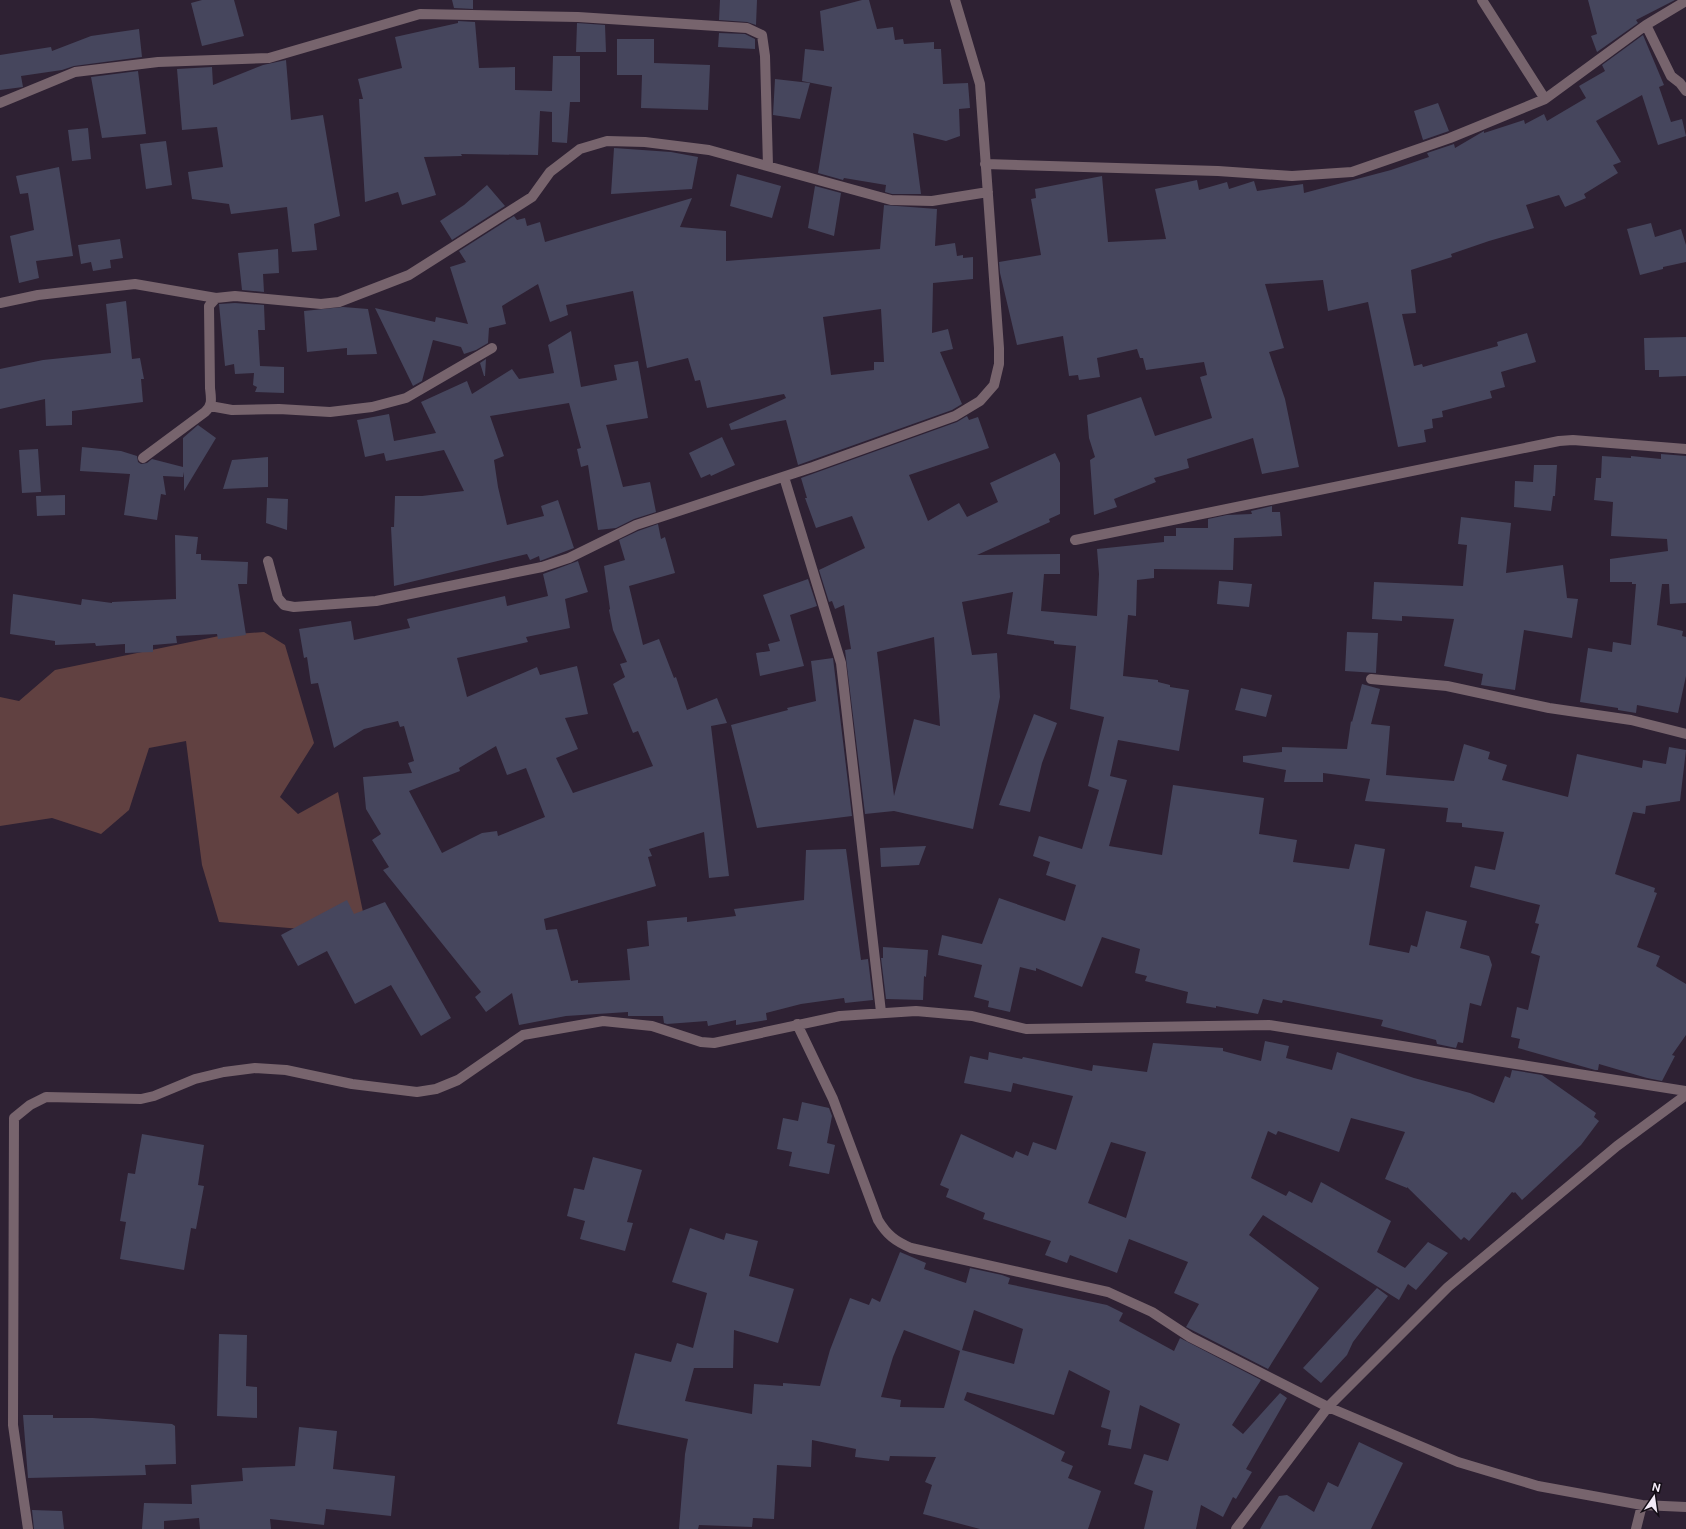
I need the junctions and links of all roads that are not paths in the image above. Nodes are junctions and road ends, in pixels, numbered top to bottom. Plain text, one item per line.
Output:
1 (955, 0) edge
2 (1482, 0) edge
3 (1686, 1) edge
4 (1646, 25) junction
5 (1686, 91) edge
6 (1544, 99) junction
7 (0, 103) edge
8 (985, 164) junction
9 (768, 166) junction
10 (988, 192) junction
11 (216, 298) junction
12 (0, 303) edge
13 (492, 348) dead end
14 (210, 406) junction
15 (1686, 449) edge
16 (143, 458) dead end
17 (784, 476) junction
18 (1075, 540) dead end
19 (268, 561) dead end
20 (1371, 680) dead end
21 (1686, 734) edge
22 (881, 1012) junction
23 (797, 1024) junction
24 (1686, 1091) edge
25 (1686, 1095) edge
26 (1328, 1407) junction
27 (1642, 1505) junction
28 (1686, 1507) edge
29 (28, 1529) edge
30 (1236, 1529) edge
31 (1636, 1529) edge

1 - 8 street
2 - 6 street
3 - 4 street
4 - 5 street
4 - 6 street
6 - 8 street
7 - 9 street
8 - 10 street
9 - 10 street
9 - 11 street
10 - 17 street
11 - 12 street
11 - 14 street
13 - 14 street
14 - 16 street
15 - 18 street
17 - 19 street
17 - 22 street
20 - 21 street
22 - 23 street
22 - 24 street
23 - 26 street
23 - 29 street
25 - 26 street
26 - 27 street
26 - 30 street
27 - 28 street
27 - 31 street

